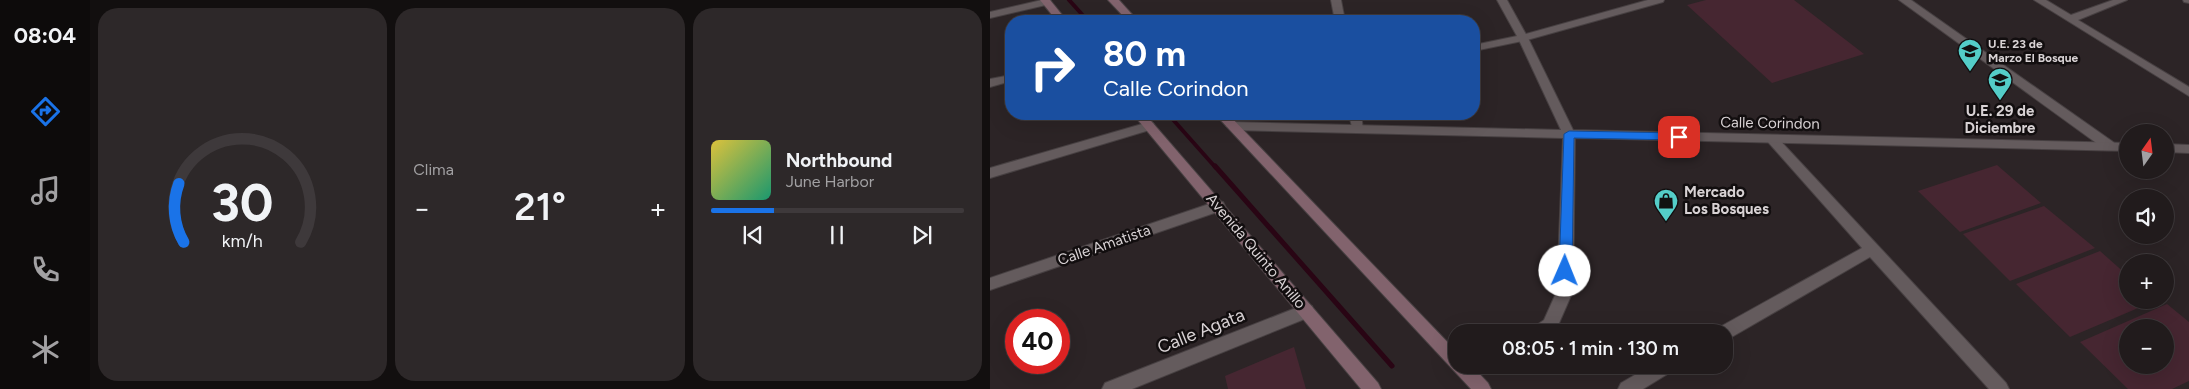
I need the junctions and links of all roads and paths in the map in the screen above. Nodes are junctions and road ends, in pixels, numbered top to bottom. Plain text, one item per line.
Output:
1 (1113, 0) edge
2 (1336, 0) edge
3 (1502, 0) edge
4 (1660, 0) edge
5 (1904, 0) edge
6 (2039, 0) edge
7 (2122, 0) edge
8 (1046, 1) edge
9 (990, 15) edge
10 (1057, 15) edge
11 (1127, 15) edge
12 (1339, 15) edge
13 (2071, 19) junction
14 (1523, 38) junction
15 (1480, 47) edge
16 (1005, 79) edge
17 (990, 83) edge
18 (2189, 92) edge
19 (1144, 120) edge
20 (1226, 120) edge
21 (1356, 120) edge
22 (1149, 126) junction
23 (1232, 126) junction
24 (1358, 129) junction
25 (1569, 134) junction
26 (1772, 139) junction
27 (2111, 147) junction
28 (2119, 147) edge
29 (2174, 148) edge
30 (2189, 149) edge
31 (990, 173) edge
32 (1218, 206) junction
33 (1872, 249) junction
34 (990, 284) edge
35 (1306, 311) junction
36 (1550, 324) edge
37 (1733, 328) edge
38 (1448, 354) edge
39 (1468, 374) edge
40 (1653, 374) edge
41 (1111, 389) edge
42 (1372, 389) edge
43 (1482, 389) edge
44 (1627, 389) edge
45 (2000, 389) edge

1 - 11 main road
2 - 12 street
3 - 14 street
4 - 14 street
5 - 27 street
6 - 13 street
7 - 13 street
8 - 9 street
8 - 10 main road
13 - 18 street
14 - 15 street
14 - 25 street
16 - 17 street
19 - 22 main road, Avenida Quinto Anillo
20 - 23 main road
21 - 24 street
22 - 31 street
22 - 32 main road, Avenida Quinto Anillo
23 - 24 street, Calle Corindon
23 - 38 main road
24 - 25 street, Calle Corindon
25 - 26 street, Calle Corindon
25 - 36 street
26 - 27 street, Calle Corindon
26 - 33 street
27 - 28 street, Calle Corindon
29 - 30 street
32 - 34 street, Calle Amatista
32 - 35 main road, Avenida Quinto Anillo
33 - 37 street
33 - 45 street
35 - 41 street, Calle Agata
35 - 42 main road, Avenida Quinto Anillo
39 - 43 main road
40 - 44 street

